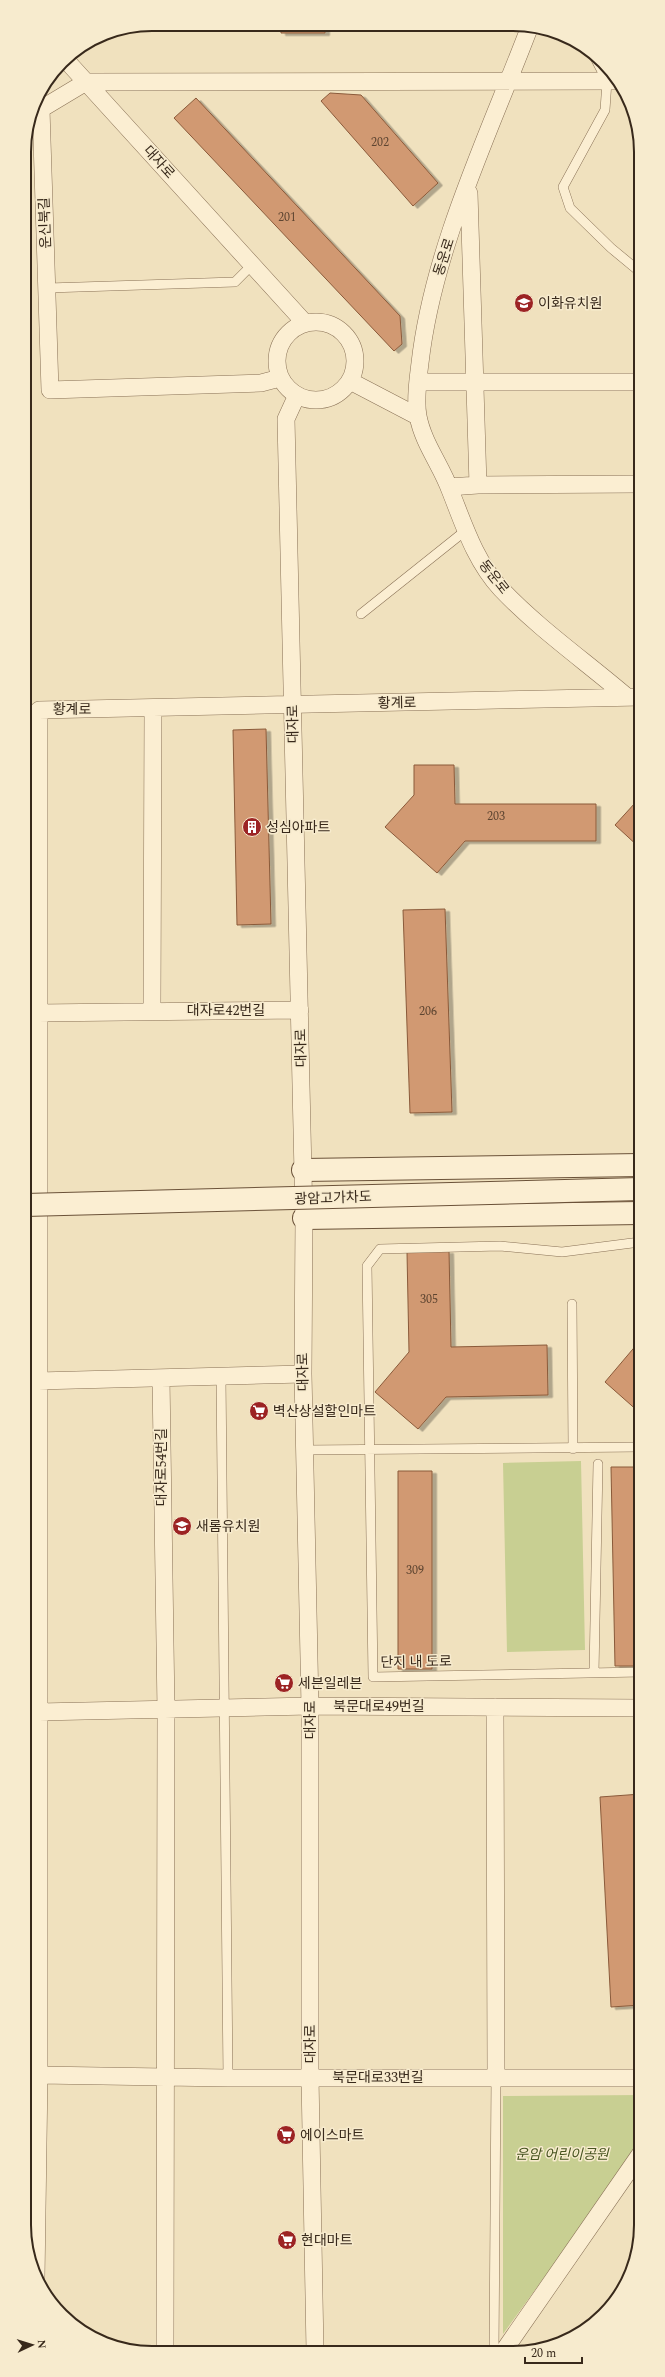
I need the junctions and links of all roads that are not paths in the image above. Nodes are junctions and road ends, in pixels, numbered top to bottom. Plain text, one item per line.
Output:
1 (528, 32) edge
2 (69, 64) edge
3 (612, 81) edge
4 (86, 82) junction
5 (508, 82) junction
6 (469, 181) junction
7 (253, 264) junction
8 (634, 267) edge
9 (48, 288) junction
10 (306, 323) junction
11 (280, 378) junction
12 (350, 380) junction
13 (475, 381) junction
14 (418, 382) junction
15 (634, 382) edge
16 (297, 395) junction
17 (417, 416) junction
18 (634, 484) edge
19 (478, 485) junction
20 (449, 487) junction
21 (466, 531) junction
22 (361, 614) dead end
23 (634, 697) edge
24 (293, 705) junction
25 (153, 709) junction
26 (152, 1010) junction
27 (300, 1010) junction
28 (38, 1013) junction
29 (634, 1165) edge
30 (303, 1170) junction
31 (634, 1189) edge
32 (31, 1205) edge
33 (634, 1213) edge
34 (304, 1218) junction
35 (634, 1243) edge
36 (572, 1304) dead end
37 (303, 1374) junction
38 (221, 1377) junction
39 (161, 1378) junction
40 (38, 1381) junction
41 (634, 1447) edge
42 (368, 1449) junction
43 (574, 1449) junction
44 (305, 1450) junction
45 (598, 1464) dead end
46 (634, 1672) edge
47 (594, 1673) junction
48 (310, 1706) junction
49 (496, 1707) junction
50 (634, 1708) edge
51 (225, 1709) junction
52 (166, 1710) junction
53 (39, 1712) junction
54 (38, 2075) junction
55 (165, 2077) junction
56 (310, 2077) junction
57 (496, 2077) junction
58 (228, 2078) junction
59 (634, 2078) edge
60 (634, 2163) edge
61 (36, 2261) edge
62 (165, 2346) edge
63 (315, 2346) edge
64 (494, 2346) edge
65 (507, 2346) edge

1 - 5 street, 동운로
2 - 4 street, 대자로
3 - 5 street
3 - 8 lane
4 - 5 street
4 - 7 street, 대자로
4 - 9 street, 운신북길
5 - 6 street, 동운로
6 - 13 street, 동운로
6 - 14 street, 동운로
7 - 9 lane
7 - 10 street, 대자로
9 - 11 street, 운신북길
10 - 11 street
10 - 12 street
11 - 16 street
12 - 16 street
12 - 17 street
13 - 14 street
13 - 15 street
13 - 19 street, 동운로
14 - 17 street, 동운로
16 - 24 street, 대자로
17 - 20 street, 동운로
18 - 19 street
19 - 20 street
20 - 21 street, 동운로
21 - 22 lane
21 - 23 street, 동운로
23 - 24 street, 황계로
24 - 25 street, 황계로
24 - 27 street, 대자로
25 - 26 street
25 - 28 street, 황계로
26 - 27 street, 대자로42번길
26 - 28 street, 대자로42번길
27 - 30 street, 대자로
28 - 40 street
29 - 30 street
30 - 34 street, 대자로
31 - 32 street, 광암고가차도, bridge
33 - 34 street
34 - 37 street, 대자로
35 - 42 lane
36 - 43 lane
37 - 38 street
37 - 44 street, 대자로
38 - 39 street
38 - 51 lane
39 - 40 street
39 - 52 street, 대자로54번길
40 - 53 street
41 - 43 lane
42 - 43 lane
42 - 44 lane
42 - 47 lane, 단지 내 도로
44 - 48 street, 대자로
45 - 47 lane
46 - 47 lane, 단지 내 도로
48 - 49 street, 북문대로49번길
48 - 51 street, 북문대로49번길
48 - 56 street, 대자로
49 - 50 street, 북문대로49번길
49 - 57 street
51 - 52 street, 북문대로49번길
51 - 58 lane
52 - 53 street, 북문대로49번길
52 - 55 street
53 - 54 street
54 - 55 street, 북문대로33번길
54 - 61 street
55 - 58 street, 북문대로33번길
55 - 62 street
56 - 57 street, 북문대로33번길
56 - 58 street, 북문대로33번길
56 - 63 street, 대자로
57 - 59 street, 북문대로33번길
57 - 64 lane
60 - 65 street

